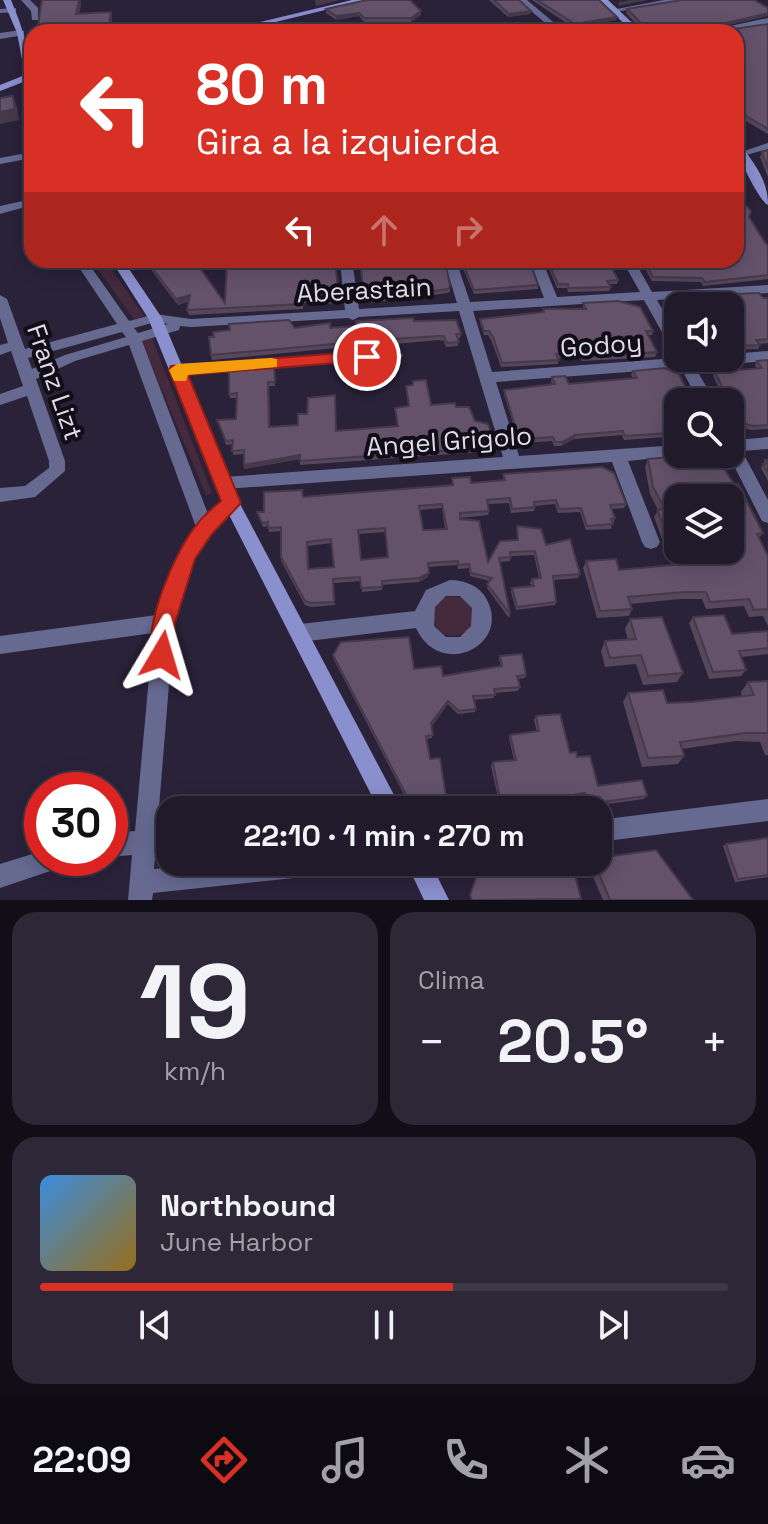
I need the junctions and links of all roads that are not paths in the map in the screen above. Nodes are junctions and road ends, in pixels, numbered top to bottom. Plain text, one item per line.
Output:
1 (23, 0) edge
2 (362, 0) edge
3 (522, 0) edge
4 (603, 0) edge
5 (680, 0) edge
6 (10, 4) edge
7 (615, 10) junction
8 (0, 11) edge
9 (35, 18) dead end
10 (768, 21) edge
11 (258, 24) edge
12 (551, 24) edge
13 (630, 24) edge
14 (744, 25) edge
15 (21, 33) junction
16 (0, 36) edge
17 (24, 46) edge
18 (24, 79) edge
19 (0, 88) edge
20 (768, 146) edge
21 (744, 149) edge
22 (24, 156) edge
23 (744, 159) edge
24 (0, 161) edge
25 (768, 202) edge
26 (24, 204) edge
27 (0, 210) edge
28 (86, 268) edge
29 (122, 268) edge
30 (347, 268) edge
31 (452, 268) edge
32 (539, 268) edge
33 (633, 268) edge
34 (768, 289) edge
35 (648, 295) junction
36 (0, 299) edge
37 (553, 303) junction
38 (464, 308) junction
39 (353, 316) junction
40 (158, 324) junction
41 (664, 324) edge
42 (130, 332) junction
43 (0, 350) edge
44 (18, 350) junction
45 (396, 355) dead end
46 (744, 356) edge
47 (768, 356) edge
48 (664, 359) edge
49 (177, 370) junction
50 (486, 378) junction
51 (30, 383) junction
52 (0, 400) edge
53 (768, 443) edge
54 (744, 444) edge
55 (664, 452) edge
56 (618, 457) junction
57 (513, 462) junction
58 (742, 468) edge
59 (224, 483) junction
60 (0, 495) edge
61 (231, 503) junction
62 (768, 516) edge
63 (205, 528) junction
64 (651, 542) dead end
65 (422, 619) dead end
66 (164, 623) junction
67 (300, 633) junction
68 (0, 645) edge
69 (384, 796) edge
70 (768, 810) edge
71 (612, 829) edge
72 (145, 842) junction
73 (128, 843) edge
74 (24, 868) edge
75 (0, 876) edge
76 (238, 876) edge
77 (425, 876) edge
78 (140, 891) edge
79 (437, 900) edge

1 - 6 street
1 - 9 street
2 - 11 main road
3 - 12 street
4 - 7 main road
5 - 7 street
6 - 8 street
6 - 15 main road
7 - 13 main road
10 - 14 street
15 - 16 street
15 - 17 main road
18 - 19 main road
20 - 21 street
22 - 24 street
23 - 25 main road
26 - 27 street
28 - 42 street
29 - 40 main road
30 - 39 street
31 - 38 street
32 - 37 street
33 - 35 street
34 - 35 street, Aberastain
35 - 37 street, Aberastain
35 - 41 street
36 - 44 street, Franz Lizt
37 - 38 street, Aberastain
38 - 39 street, Aberastain
38 - 50 street
39 - 40 street, Aberastain
40 - 42 street, Aberastain
40 - 49 main road
42 - 44 street
42 - 51 street
42 - 63 street
43 - 44 street
44 - 51 street, Franz Lizt
45 - 49 street
46 - 47 street, Godoy
48 - 50 street, Godoy
49 - 59 main road
50 - 57 street
51 - 52 street
51 - 60 street, Franz Lizt
53 - 54 street
55 - 56 street, Angel Grigolo
56 - 57 street, Angel Grigolo
56 - 64 street
57 - 59 street, Angel Grigolo
58 - 62 street
59 - 61 main road
61 - 63 street
61 - 67 main road
63 - 66 street
65 - 67 street
66 - 68 street
66 - 72 street
67 - 69 main road
70 - 71 street
72 - 73 street
72 - 78 street
74 - 75 street
76 - 78 street
77 - 79 main road

